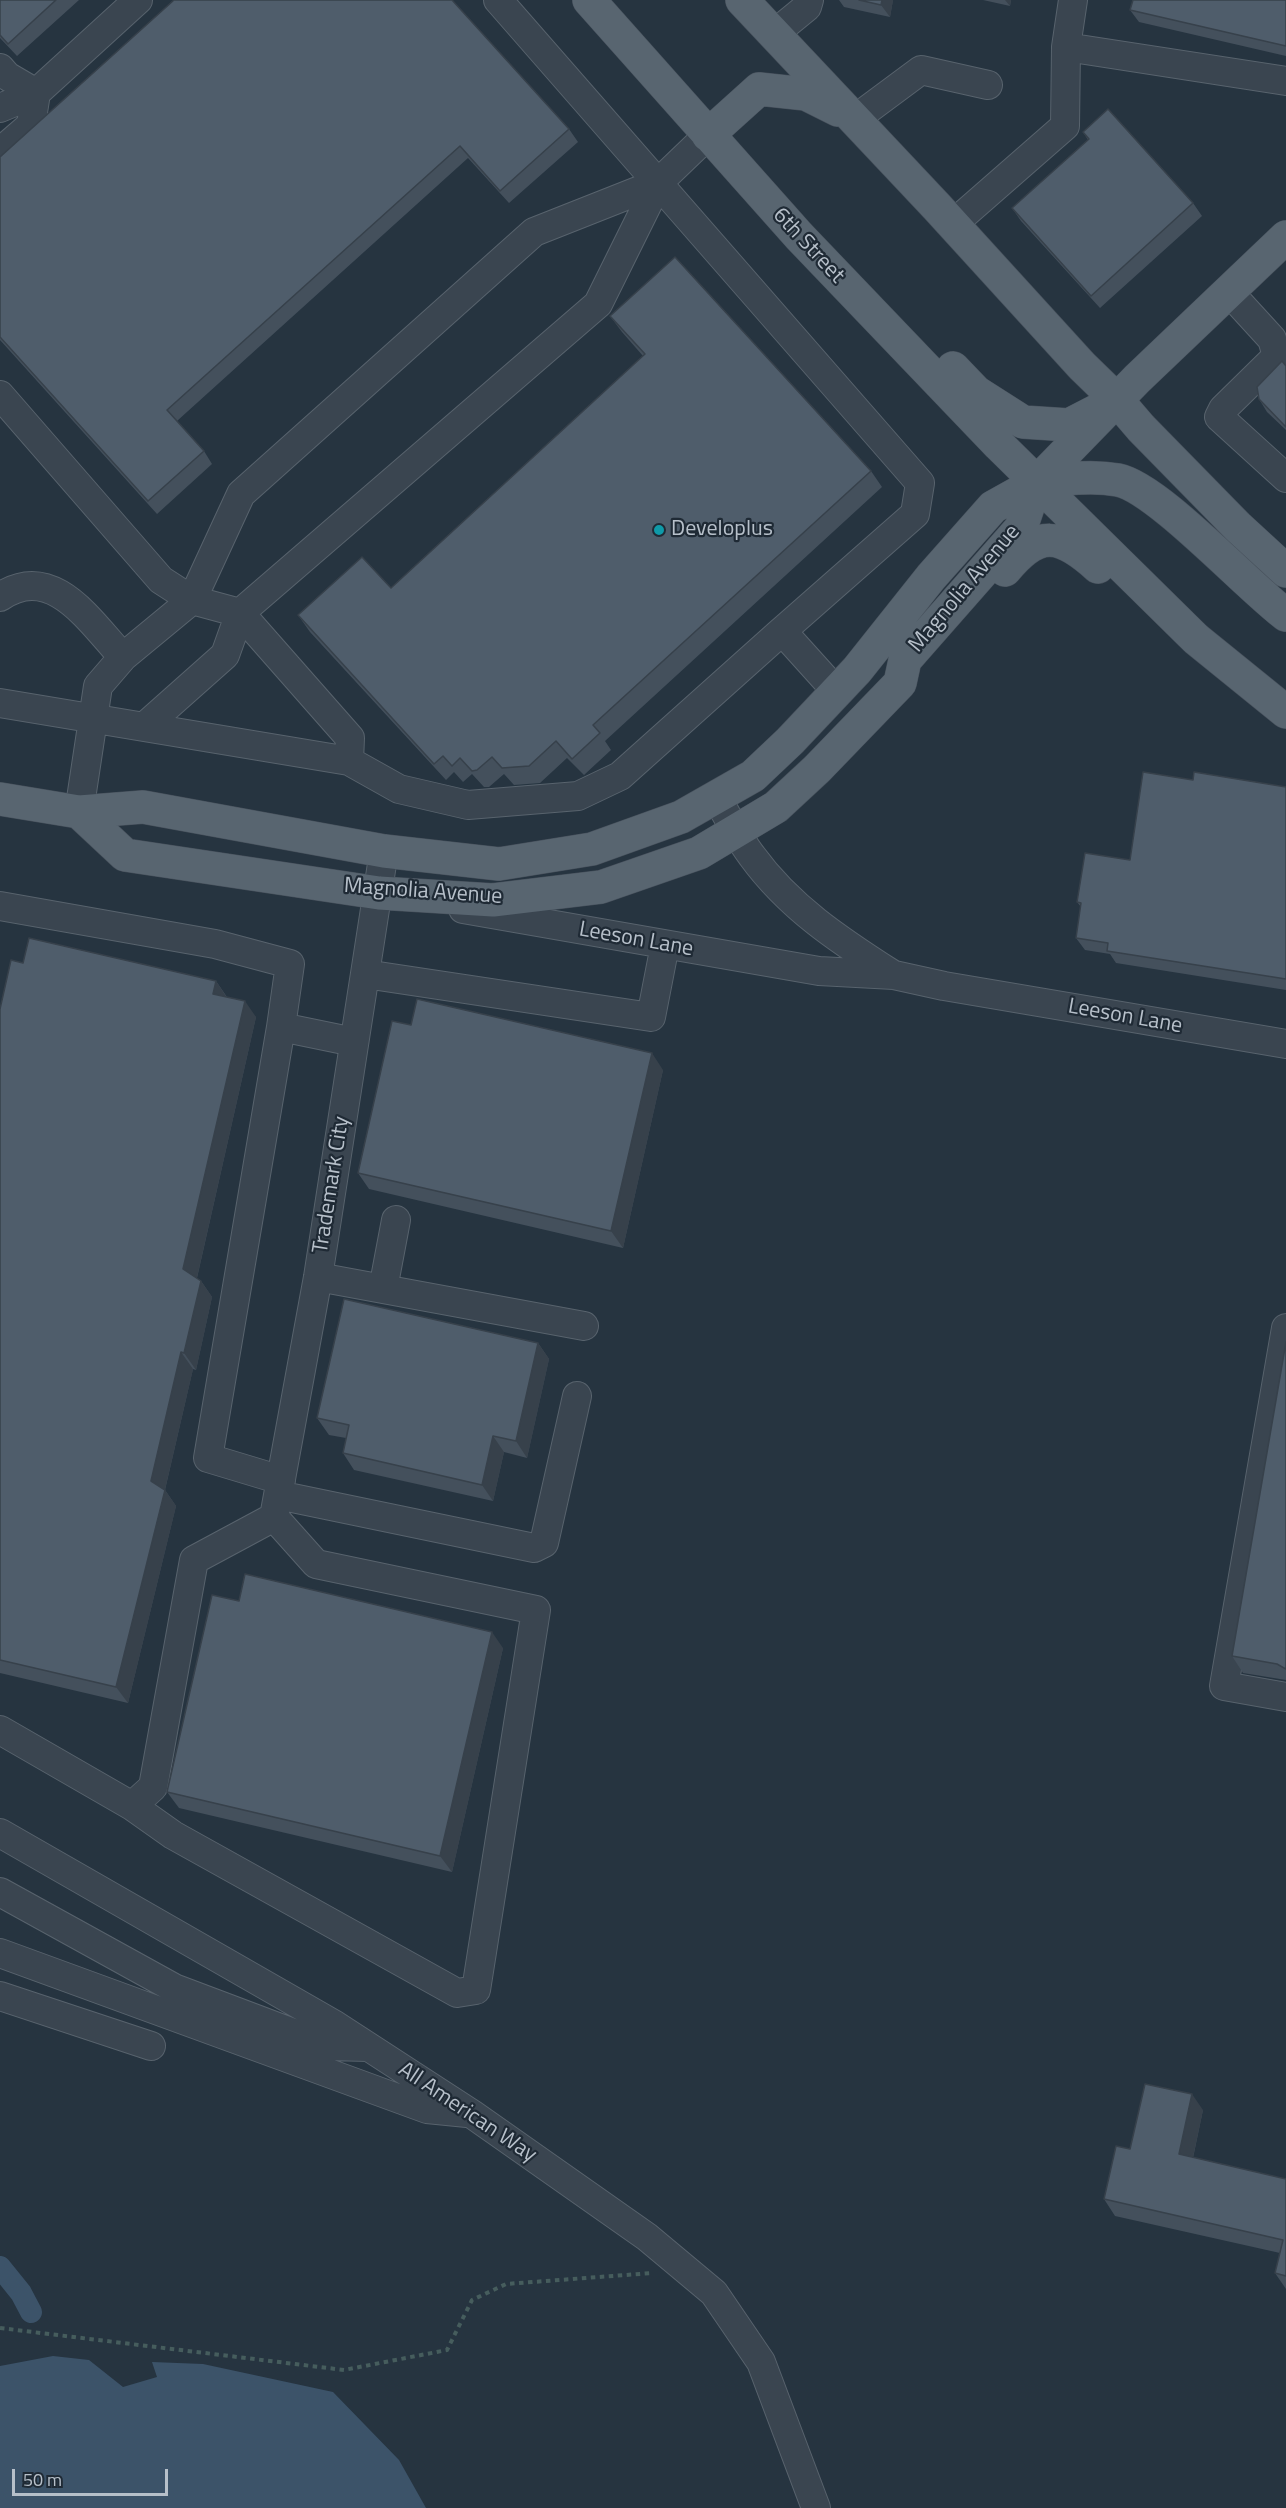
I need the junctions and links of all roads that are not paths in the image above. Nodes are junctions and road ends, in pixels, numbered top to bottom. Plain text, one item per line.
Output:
1 (138, 0) edge
2 (498, 0) edge
3 (589, 0) edge
4 (742, 0) edge
5 (809, 0) edge
6 (1073, 0) edge
7 (774, 34) junction
8 (1066, 47) junction
9 (0, 68) edge
10 (1286, 81) edge
11 (988, 85) dead end
12 (36, 93) junction
13 (0, 108) edge
14 (855, 119) junction
15 (708, 135) junction
16 (0, 152) edge
17 (657, 183) junction
18 (953, 224) junction
19 (799, 236) junction
20 (1286, 237) edge
21 (1229, 292) junction
22 (0, 395) edge
23 (1117, 400) junction
24 (1286, 478) edge
25 (1036, 483) junction
26 (1286, 571) edge
27 (0, 597) edge
28 (192, 600) junction
29 (240, 613) junction
30 (1286, 615) edge
31 (782, 631) junction
32 (1196, 639) junction
33 (123, 657) junction
34 (900, 683) junction
35 (837, 692) junction
36 (0, 702) edge
37 (1286, 712) edge
38 (93, 720) junction
39 (144, 727) junction
40 (349, 761) junction
41 (716, 797) junction
42 (0, 799) edge
43 (79, 812) junction
44 (736, 831) junction
45 (384, 851) junction
46 (379, 893) junction
47 (0, 906) edge
48 (665, 945) junction
49 (365, 974) junction
50 (894, 975) junction
51 (281, 1027) junction
52 (354, 1042) junction
53 (1286, 1044) edge
54 (396, 1220) dead end
55 (318, 1277) junction
56 (383, 1289) junction
57 (584, 1326) dead end
58 (1286, 1328) edge
59 (577, 1396) dead end
60 (278, 1498) junction
61 (1286, 1697) edge
62 (0, 1730) edge
63 (132, 1806) junction
64 (0, 1833) edge
65 (0, 1892) edge
66 (0, 1953) edge
67 (174, 1988) junction
68 (0, 1996) edge
69 (244, 2042) junction
70 (151, 2046) dead end
71 (369, 2047) junction
72 (472, 2114) junction
73 (814, 2507) edge

1 - 12 street
2 - 17 street
3 - 15 main road, 6th Street
4 - 7 main road
5 - 7 street
6 - 8 street
7 - 14 main road
8 - 10 street
8 - 18 street
9 - 12 street
11 - 14 street
12 - 13 street
12 - 16 street
14 - 15 main road
14 - 18 main road
15 - 17 street
15 - 19 main road, 6th Street
17 - 28 street
17 - 29 street
17 - 31 street
18 - 23 main road
19 - 23 main road
19 - 25 main road, 6th Street
20 - 21 main road
21 - 23 main road
21 - 24 street
22 - 28 street
23 - 25 main road, Magnolia Avenue
23 - 26 main road
25 - 30 main road
25 - 32 main road
25 - 34 main road, Magnolia Avenue
25 - 35 main road, Magnolia Avenue
27 - 33 street
28 - 29 street
28 - 33 street
29 - 39 street
29 - 40 street
31 - 35 street
31 - 40 street
32 - 34 main road
32 - 37 main road
33 - 38 street
34 - 44 main road, Magnolia Avenue
35 - 41 main road, Magnolia Avenue
36 - 38 street
38 - 39 street
38 - 43 street
39 - 40 street
41 - 44 street, Leeson Lane
41 - 45 main road, Magnolia Avenue
42 - 43 main road, Magnolia Avenue
43 - 45 main road, Magnolia Avenue
43 - 46 main road, Magnolia Avenue
44 - 46 main road, Magnolia Avenue
44 - 50 street, Leeson Lane
45 - 46 street, Trademark City
46 - 48 street, Leeson Lane
46 - 49 street, Trademark City
47 - 51 street
48 - 49 street
48 - 50 street, Leeson Lane
49 - 52 street, Trademark City
50 - 53 street, Leeson Lane
51 - 52 street
51 - 60 street
52 - 55 street, Trademark City
54 - 56 street
55 - 56 street
55 - 60 street, Trademark City
56 - 57 street
58 - 61 street
59 - 60 street
60 - 63 street
60 - 63 street
62 - 63 street
64 - 71 street, All American Way
65 - 67 street
66 - 69 street
67 - 69 street
67 - 71 street
68 - 70 street
69 - 72 street
71 - 72 street, All American Way
72 - 73 street, All American Way

